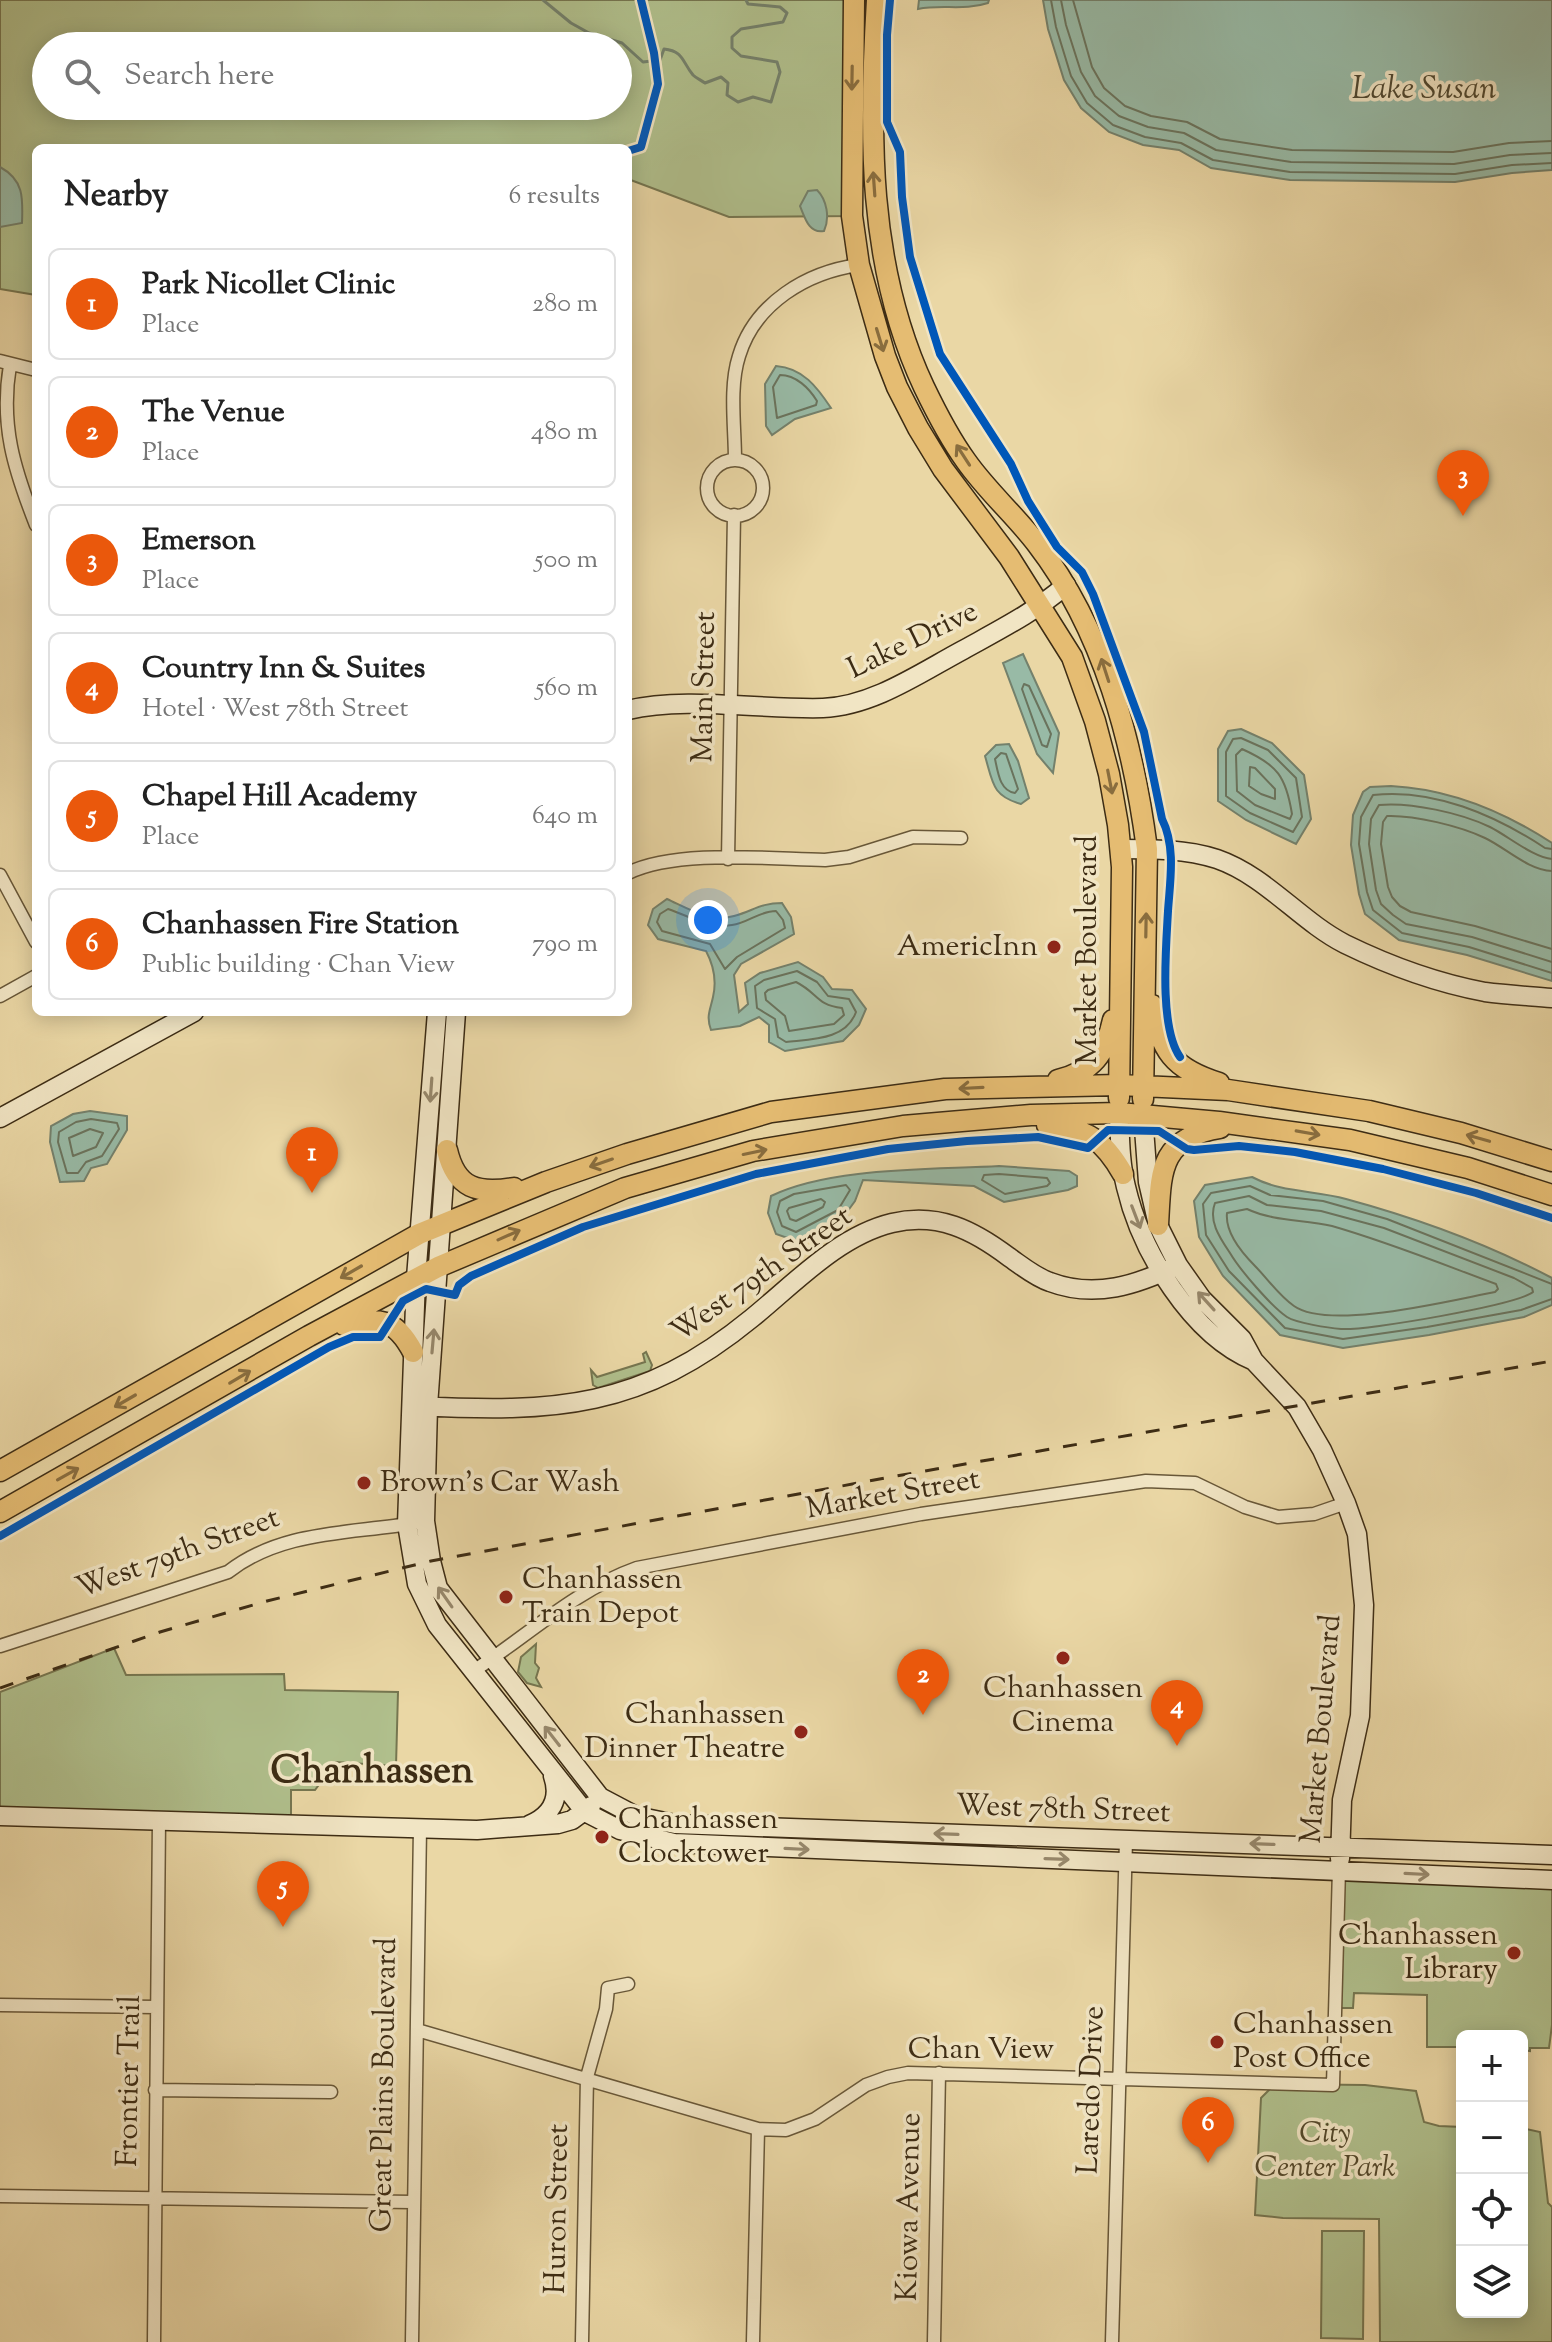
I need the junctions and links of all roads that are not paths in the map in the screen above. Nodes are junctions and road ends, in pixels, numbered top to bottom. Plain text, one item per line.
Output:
1 (854, 0) edge
2 (877, 0) edge
3 (859, 265) junction
4 (5, 363) edge
5 (32, 369) edge
6 (735, 460) junction
7 (32, 514) edge
8 (734, 515) junction
9 (1066, 585) junction
10 (1042, 606) junction
11 (730, 707) junction
12 (632, 710) edge
13 (961, 838) dead end
14 (1120, 849) junction
15 (1147, 849) junction
16 (728, 859) junction
17 (632, 871) edge
18 (0, 875) edge
19 (32, 935) edge
20 (1145, 971) junction
21 (32, 978) edge
22 (1120, 989) junction
23 (0, 996) edge
24 (1552, 998) edge
25 (187, 1016) edge
26 (437, 1016) edge
27 (456, 1016) edge
28 (1020, 1085) junction
29 (1119, 1085) junction
30 (1143, 1086) junction
31 (1258, 1093) junction
32 (1119, 1113) junction
33 (1143, 1115) junction
34 (0, 1118) edge
35 (979, 1120) junction
36 (1260, 1126) junction
37 (447, 1150) junction
38 (1552, 1161) edge
39 (1123, 1174) junction
40 (546, 1182) junction
41 (1552, 1195) edge
42 (442, 1224) junction
43 (1158, 1225) junction
44 (419, 1234) junction
45 (438, 1267) junction
46 (1170, 1269) junction
47 (416, 1278) junction
48 (309, 1336) junction
49 (413, 1352) junction
50 (419, 1406) junction
51 (0, 1471) edge
52 (1346, 1503) junction
53 (0, 1512) edge
54 (416, 1522) junction
55 (0, 1646) edge
56 (491, 1659) junction
57 (472, 1672) junction
58 (552, 1773) junction
59 (600, 1797) junction
60 (585, 1812) junction
61 (0, 1816) edge
62 (159, 1820) junction
63 (420, 1828) junction
64 (524, 1828) junction
65 (1126, 1840) junction
66 (1340, 1847) junction
67 (1552, 1855) edge
68 (1126, 1861) junction
69 (1339, 1869) junction
70 (1552, 1880) edge
71 (628, 1984) dead end
72 (0, 2005) edge
73 (156, 2007) junction
74 (417, 2030) junction
75 (939, 2073) junction
76 (587, 2077) junction
77 (1119, 2079) junction
78 (1333, 2085) joint
79 (155, 2090) junction
80 (331, 2092) dead end
81 (758, 2129) junction
82 (0, 2196) edge
83 (155, 2196) junction
84 (412, 2202) junction
85 (154, 2342) edge
86 (412, 2342) edge
87 (582, 2342) edge
88 (753, 2342) edge
89 (934, 2342) edge
90 (1112, 2342) edge

1 -> 3 main road
9 -> 2 main road, Market Boulevard
3 - 6 street
3 -> 10 main road, Market Boulevard
4 - 5 street
4 - 7 street
6 - 8 street
6 - 8 street
8 - 11 street, Main Street
9 - 10 street, Lake Drive
15 -> 9 main road, Market Boulevard
10 - 11 street, Lake Drive
10 -> 14 main road, Market Boulevard
11 - 12 street, Lake Drive
11 - 16 street, Main Street
13 - 16 street
14 - 15 street
14 - 22 main road, Market Boulevard
20 -> 15 main road, Market Boulevard
15 - 24 street
16 - 17 street
18 - 19 street
20 - 30 main road, Market Boulevard
20 - 31 main road
21 - 23 street
22 - 28 main road
22 - 29 main road, Market Boulevard
25 - 34 street
26 -> 44 street
27 - 37 street
28 - 29 main road
28 -> 40 main road
29 - 30 main road
29 - 32 main road, Market Boulevard
30 - 31 main road
30 - 33 main road, Market Boulevard
38 -> 31 main road
32 - 33 main road
32 - 35 main road
32 - 39 street, Market Boulevard
33 - 36 main road
33 - 43 street, Market Boulevard
35 - 39 main road
45 -> 35 main road
36 -> 41 main road
36 - 43 main road
37 - 40 main road
37 - 42 street
39 -> 46 street, Market Boulevard
40 - 42 main road
42 - 44 main road
42 - 45 street
43 - 46 street, Market Boulevard
44 - 47 street
44 -> 51 main road
45 - 47 main road
50 -> 45 street
46 - 50 street, West 79th Street
46 - 52 street, Market Boulevard
47 - 48 main road
47 - 49 street
48 - 49 main road
53 -> 48 main road
49 - 50 street
50 - 54 street
52 - 56 street, Market Street
52 - 66 street, Market Boulevard
54 - 55 street, West 79th Street
56 -> 54 street
54 - 57 street
56 - 57 street, Market Street
59 -> 56 street
57 - 58 street
58 - 60 street
58 - 64 street
59 - 60 street
65 -> 59 street, West 78th Street
60 - 64 street
60 -> 68 street, West 78th Street
61 - 62 street
62 - 63 street
62 - 73 street, Frontier Trail
63 - 64 street
63 - 74 street, Great Plains Boulevard
66 -> 65 street, West 78th Street
65 - 68 street, Laredo Drive
66 - 67 street, West 78th Street
66 - 69 street, Market Boulevard
68 - 69 street, West 78th Street
68 - 77 street, Laredo Drive
69 -> 70 street, West 78th Street
69 - 78 street, Market Boulevard
71 - 76 street, Huron Street
72 - 73 street
73 - 79 street, Frontier Trail
74 - 76 street, Chan View
74 - 84 street, Great Plains Boulevard
75 - 77 street, Chan View
75 - 81 street, Chan View
75 - 89 street, Kiowa Avenue
76 - 81 street, Chan View
76 - 87 street, Huron Street
77 - 78 street, Chan View
77 - 90 street, Laredo Drive
79 - 80 street
79 - 83 street, Frontier Trail
81 - 88 street
82 - 83 street
83 - 84 street
83 - 85 street, Frontier Trail
84 - 86 street, Great Plains Boulevard

